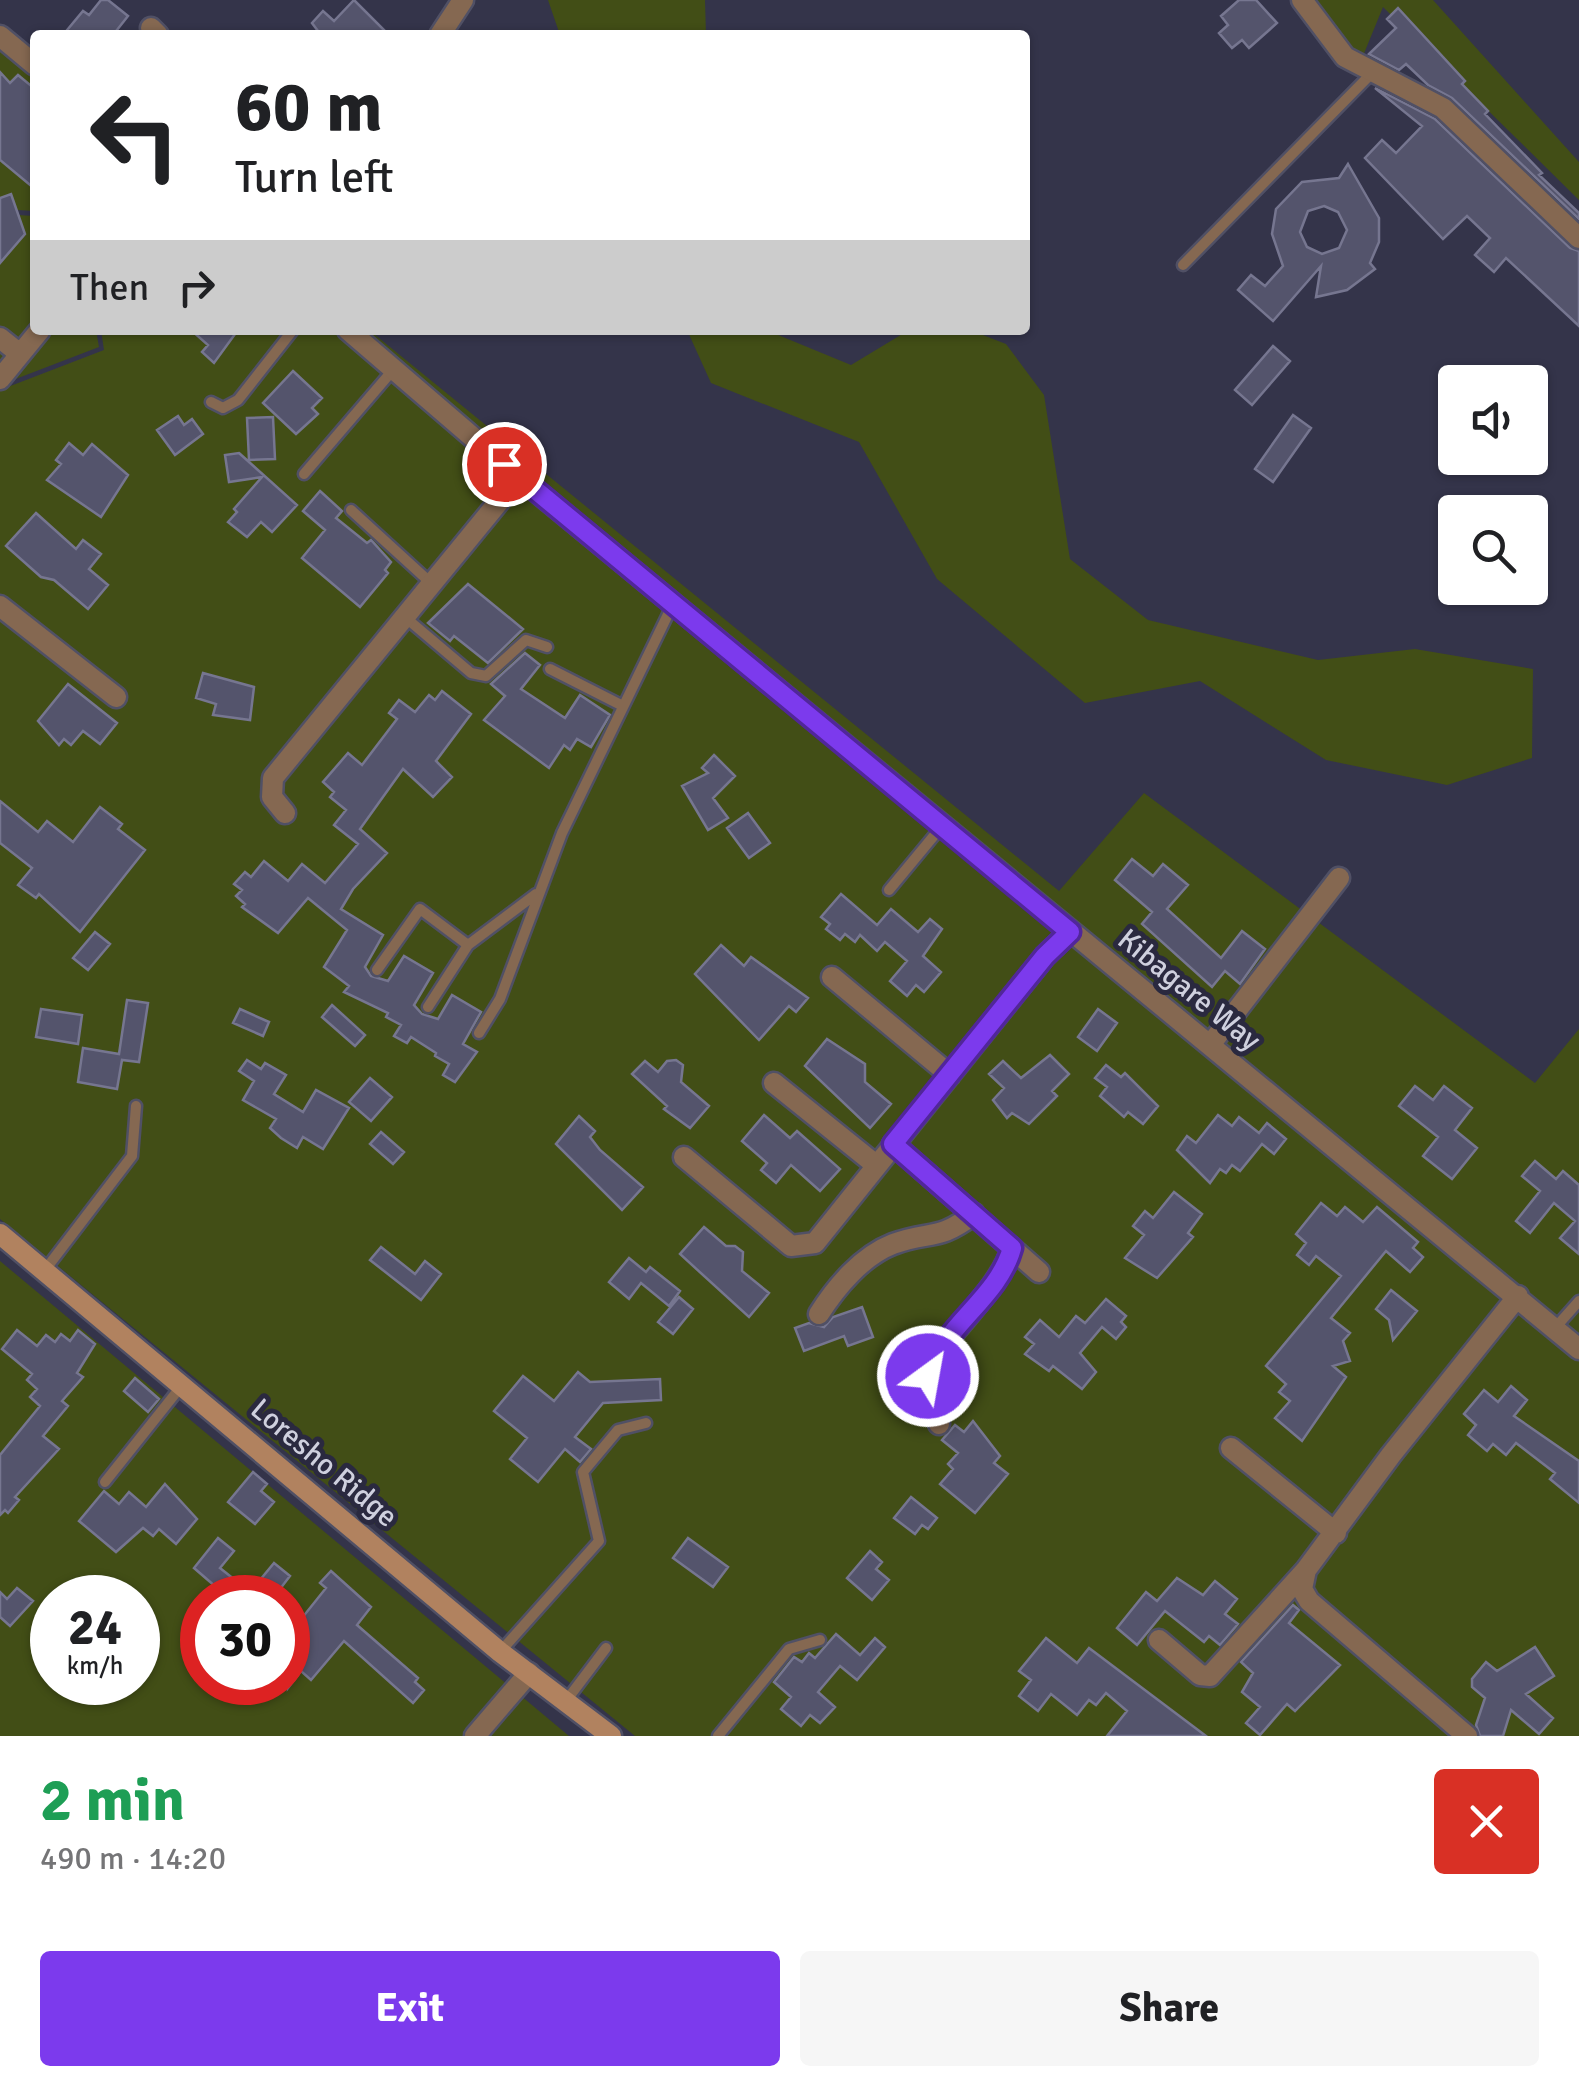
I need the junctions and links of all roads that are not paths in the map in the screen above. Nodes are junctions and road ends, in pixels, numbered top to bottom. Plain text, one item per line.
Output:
1 (463, 0) edge
2 (1302, 0) edge
3 (443, 30) edge
4 (0, 36) edge
5 (30, 61) edge
6 (1372, 73) junction
7 (1579, 238) edge
8 (1183, 265) dead end
9 (36, 335) edge
10 (289, 335) edge
11 (354, 335) edge
12 (0, 338) edge
13 (20, 354) junction
14 (394, 369) junction
15 (0, 379) edge
16 (211, 402) dead end
17 (304, 474) dead end
18 (520, 477) junction
19 (351, 510) dead end
20 (433, 585) junction
21 (674, 601) junction
22 (0, 606) edge
23 (406, 618) junction
24 (546, 647) dead end
25 (550, 669) dead end
26 (116, 697) dead end
27 (621, 705) junction
28 (285, 813) dead end
29 (942, 825) junction
30 (1339, 878) dead end
31 (890, 890) dead end
32 (536, 893) junction
33 (1070, 932) junction
34 (468, 945) junction
35 (377, 970) dead end
36 (832, 977) dead end
37 (428, 1007) dead end
38 (479, 1033) dead end
39 (1210, 1045) junction
40 (950, 1075) junction
41 (774, 1083) dead end
42 (136, 1106) dead end
43 (893, 1144) junction
44 (684, 1157) dead end
45 (876, 1165) junction
46 (974, 1214) junction
47 (0, 1234) edge
48 (1012, 1248) junction
49 (44, 1270) junction
50 (1038, 1272) dead end
51 (1518, 1296) junction
52 (1579, 1300) edge
53 (819, 1314) dead end
54 (1555, 1328) junction
55 (1579, 1349) edge
56 (184, 1384) junction
57 (646, 1424) dead end
58 (939, 1424) dead end
59 (1231, 1448) dead end
60 (105, 1482) dead end
61 (1336, 1533) junction
62 (1306, 1570) junction
63 (820, 1640) dead end
64 (1159, 1640) dead end
65 (606, 1648) dead end
66 (500, 1652) junction
67 (530, 1672) junction
68 (566, 1701) junction
69 (476, 1736) edge
70 (611, 1736) edge
71 (718, 1736) edge
72 (1467, 1736) edge

1 - 3 street
2 - 6 street
4 - 5 street
6 - 7 street
6 - 8 lane
9 - 13 street
10 - 16 lane
11 - 14 street, Kibagare Way
12 - 13 street
13 - 15 street
14 - 17 lane
14 - 18 street, Kibagare Way
18 - 20 street
18 - 21 street, Kibagare Way
19 - 20 lane
20 - 23 street
21 - 27 lane
21 - 29 street, Kibagare Way
22 - 26 street
23 - 24 lane
23 - 28 street
25 - 27 lane
27 - 32 lane
29 - 31 lane
29 - 33 street, Kibagare Way
30 - 39 street
32 - 34 lane
32 - 38 lane
33 - 39 street, Kibagare Way
33 - 40 street
34 - 35 lane
34 - 37 lane
36 - 40 street
39 - 51 street, Kibagare Way
40 - 43 street
41 - 45 street
42 - 49 lane
43 - 45 street
43 - 46 street
44 - 45 street
46 - 48 street
46 - 53 street
47 - 49 main road, Loresho Ridge
48 - 50 street
48 - 58 street
49 - 56 main road, Loresho Ridge
51 - 54 street, Kibagare Way
51 - 61 street
52 - 54 lane
54 - 55 street, Kibagare Way
56 - 60 lane
56 - 66 main road, Loresho Ridge
57 - 66 lane
59 - 61 street
61 - 62 street
62 - 64 street
62 - 72 street
63 - 71 lane
65 - 68 lane
66 - 67 main road, Loresho Ridge
67 - 68 main road, Loresho Ridge
67 - 69 street
68 - 70 main road, Loresho Ridge

